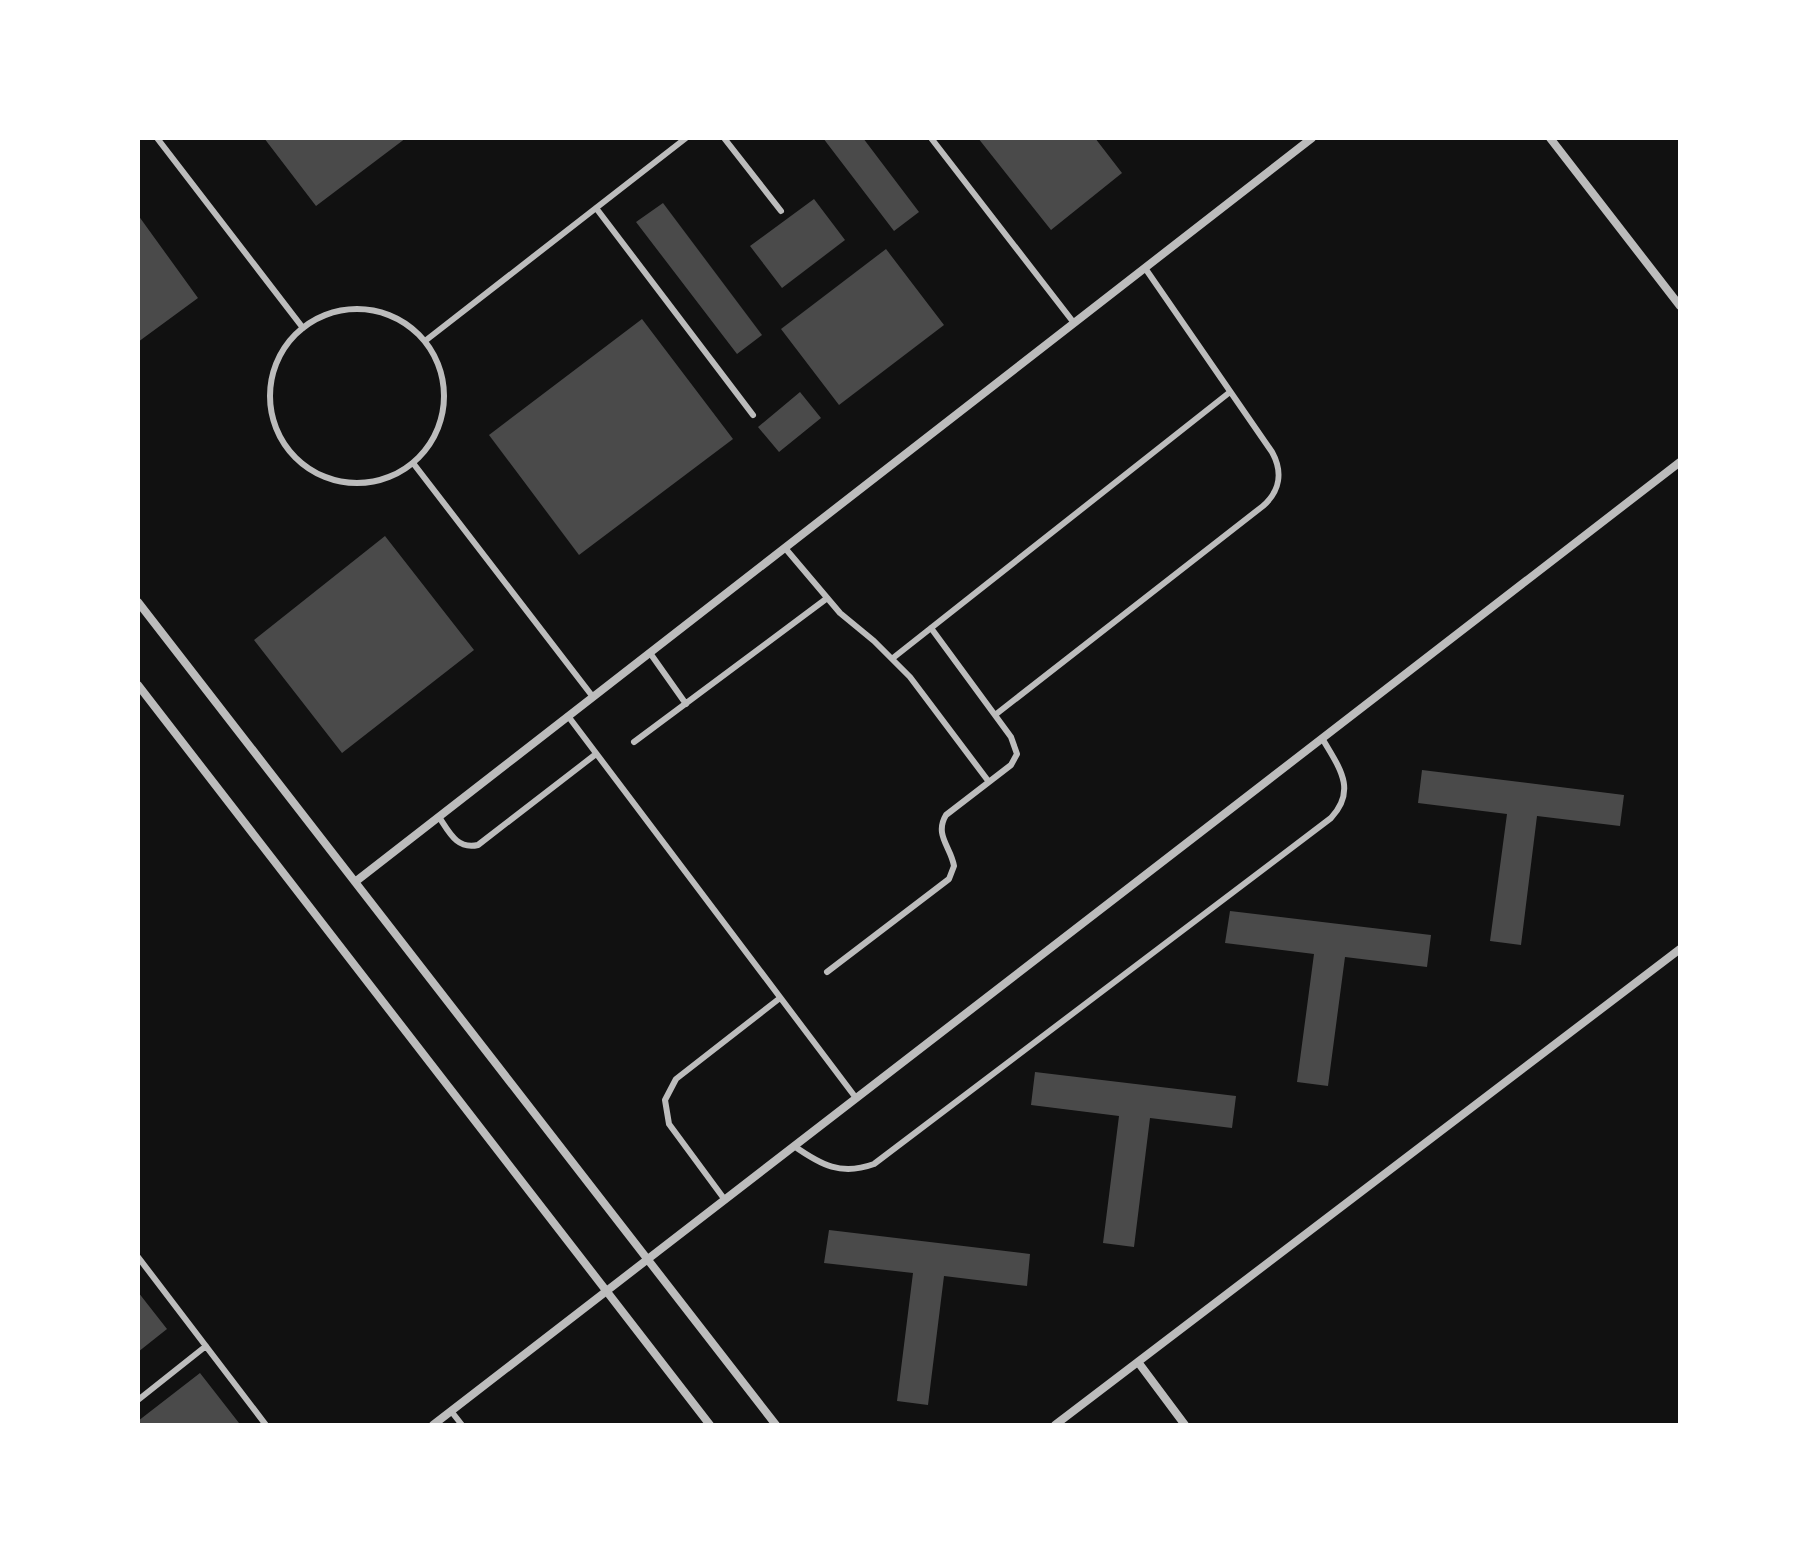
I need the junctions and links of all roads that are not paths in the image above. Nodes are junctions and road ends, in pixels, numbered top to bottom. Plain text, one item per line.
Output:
1 (157, 138) edge
2 (686, 138) edge
3 (724, 138) edge
4 (931, 138) edge
5 (1312, 138) edge
6 (1550, 138) edge
7 (596, 208) junction
8 (781, 211) dead end
9 (1145, 268) junction
10 (1680, 306) edge
11 (1074, 323) junction
12 (303, 328) junction
13 (425, 341) junction
14 (1230, 392) junction
15 (753, 415) dead end
16 (1680, 462) edge
17 (413, 463) junction
18 (785, 548) junction
19 (826, 599) junction
20 (138, 602) edge
21 (931, 628) junction
22 (650, 653) junction
23 (893, 658) junction
24 (138, 685) edge
25 (593, 697) junction
26 (686, 704) junction
27 (995, 715) junction
28 (568, 716) junction
29 (1322, 738) junction
30 (634, 742) dead end
31 (596, 754) junction
32 (989, 782) junction
33 (439, 817) junction
34 (355, 882) junction
35 (1680, 949) edge
36 (827, 972) dead end
37 (780, 998) junction
38 (856, 1098) junction
39 (794, 1146) junction
40 (725, 1200) junction
41 (138, 1257) edge
42 (648, 1260) junction
43 (607, 1291) junction
44 (206, 1346) junction
45 (1138, 1362) junction
46 (138, 1400) edge
47 (451, 1411) junction
48 (266, 1425) edge
49 (433, 1425) edge
50 (462, 1425) edge
51 (710, 1425) edge
52 (776, 1425) edge
53 (1055, 1425) edge
54 (1185, 1425) edge

1 - 12 lane
2 - 7 lane
3 - 8 lane
4 - 11 lane
5 - 9 street
6 - 10 street
7 - 13 lane
7 - 15 lane
9 - 11 street
9 - 14 lane
11 - 18 street
12 - 13 lane
12 - 17 lane
13 - 17 lane
14 - 21 lane
14 - 27 lane
16 - 29 street
17 - 25 lane
18 - 19 lane
18 - 22 street
19 - 23 lane
19 - 26 lane
20 - 34 street
21 - 23 lane
21 - 27 lane
22 - 25 street
22 - 26 lane
23 - 32 lane
24 - 43 street
25 - 28 street
26 - 30 lane
27 - 32 lane
28 - 31 lane
28 - 33 street
29 - 38 street
29 - 39 lane
31 - 33 lane
31 - 37 lane
32 - 36 lane
33 - 34 street
34 - 42 street
35 - 45 street
37 - 38 lane
37 - 40 lane
38 - 39 street
39 - 40 street
40 - 42 street
41 - 44 lane
42 - 43 street
42 - 52 street
43 - 47 street
43 - 51 street
44 - 46 lane
44 - 48 lane
45 - 53 street
45 - 54 street
47 - 49 street
47 - 50 lane

